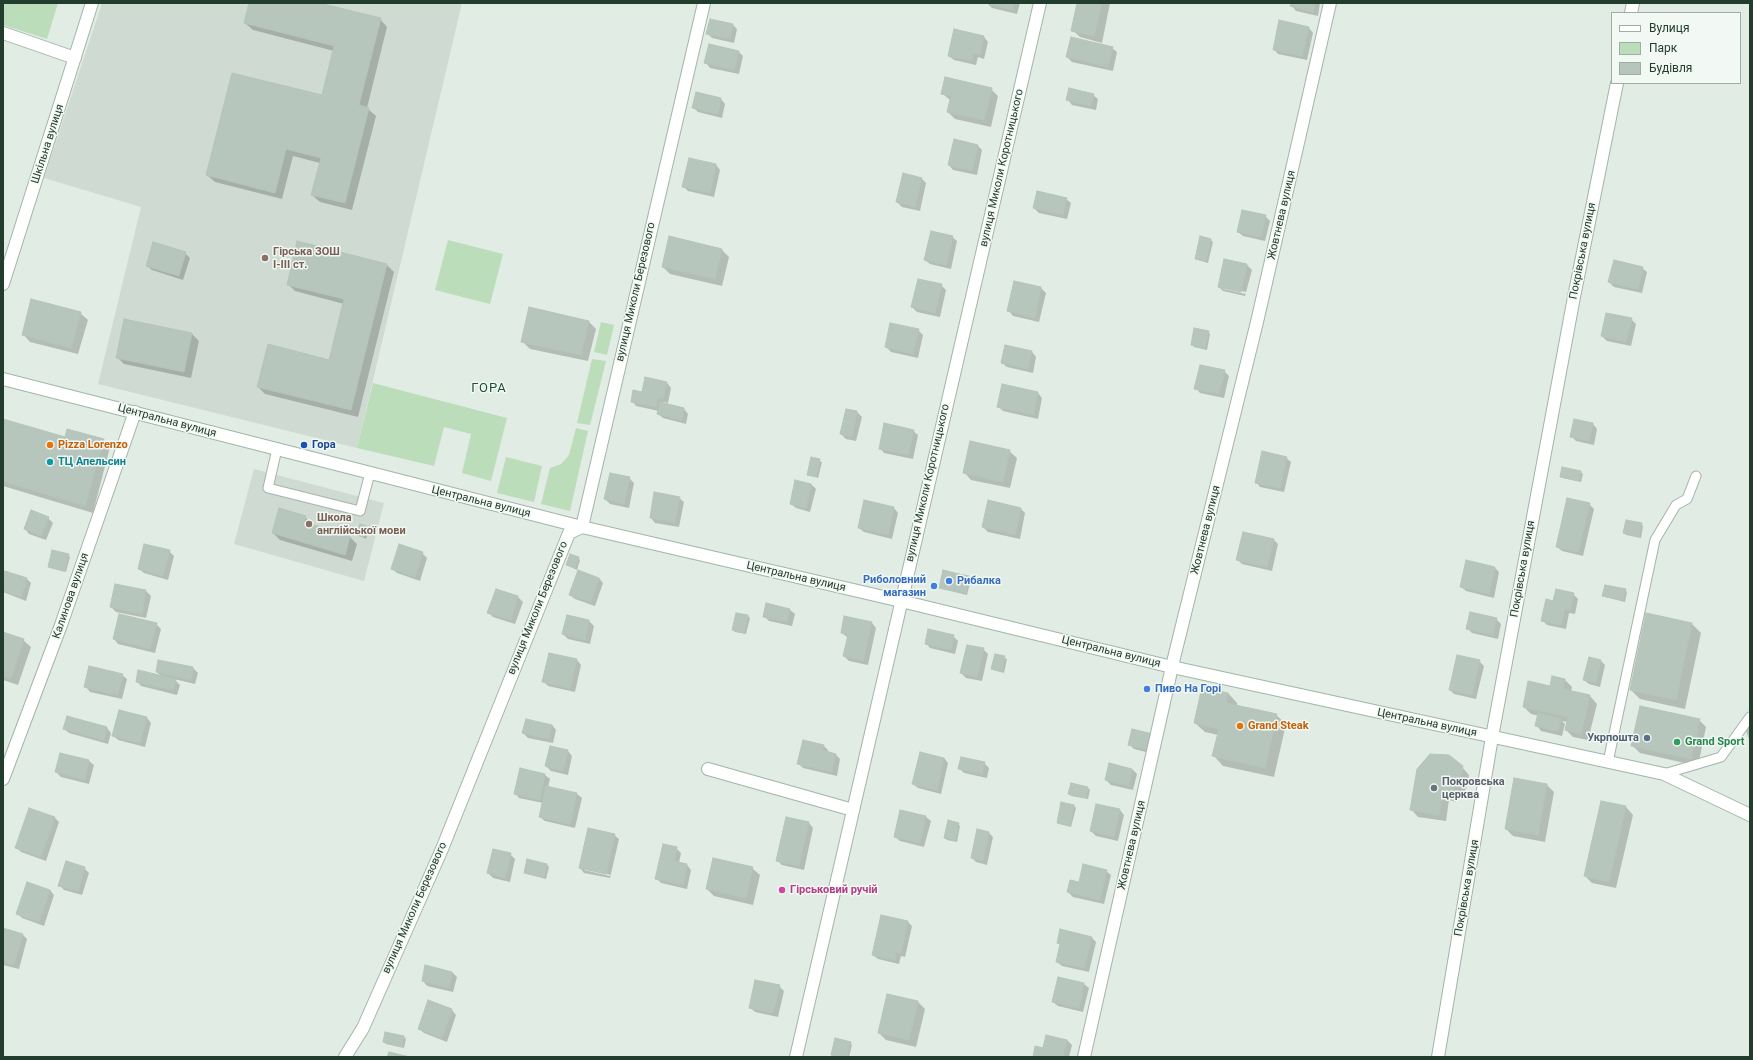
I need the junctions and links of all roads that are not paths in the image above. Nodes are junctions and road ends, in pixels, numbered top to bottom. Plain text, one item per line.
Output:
1 (92, 3) edge
2 (704, 3) edge
3 (1040, 3) edge
4 (1330, 3) edge
5 (3, 33) edge
6 (75, 58) junction
7 (1617, 84) edge
8 (3, 284) edge
9 (3, 379) edge
10 (135, 412) junction
11 (277, 449) junction
12 (370, 473) junction
13 (1696, 476) dead end
14 (582, 527) junction
15 (901, 601) junction
16 (1172, 667) junction
17 (1750, 717) edge
18 (1492, 737) junction
19 (1608, 762) junction
20 (708, 769) dead end
21 (1664, 774) junction
22 (3, 779) edge
23 (853, 810) junction
24 (1750, 815) edge
25 (345, 1057) edge
26 (796, 1057) edge
27 (1084, 1057) edge
28 (1438, 1057) edge

1 - 6 street, Шкільна вулиця
2 - 14 street, вулиця Миколи Березового
3 - 15 street, вулиця Миколи Коротницького
4 - 16 street, Жовтнева вулиця
5 - 6 street
6 - 8 street, Шкільна вулиця
7 - 18 street, Покрівська вулиця
9 - 10 street, Центральна вулиця
10 - 11 street, Центральна вулиця
10 - 22 street, Калинова вулиця
11 - 12 street, Центральна вулиця
11 - 12 lane
12 - 14 street, Центральна вулиця
13 - 19 lane
14 - 15 street, Центральна вулиця
14 - 25 street, вулиця Миколи Березового
15 - 16 street, Центральна вулиця
15 - 23 street, вулиця Миколи Коротницького
16 - 18 street, Центральна вулиця
16 - 27 street, Жовтнева вулиця
17 - 21 lane
18 - 19 street, Центральна вулиця
18 - 28 street, Покрівська вулиця
19 - 21 street, Центральна вулиця
20 - 23 street
21 - 24 street, Центральна вулиця
23 - 26 street, вулиця Миколи Коротницького

